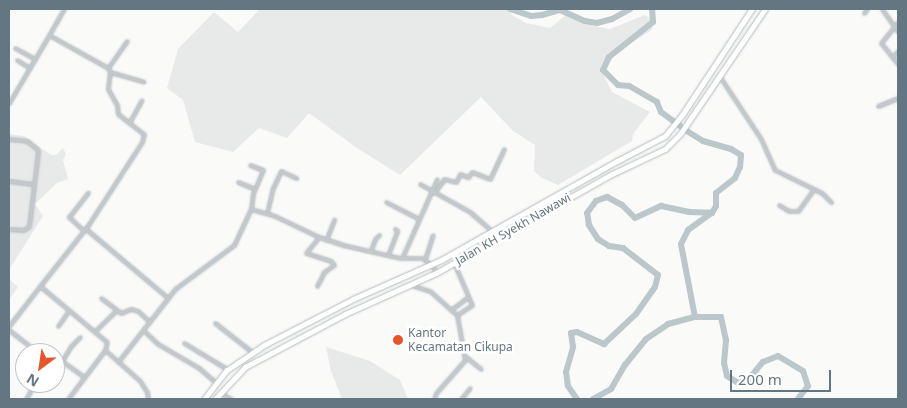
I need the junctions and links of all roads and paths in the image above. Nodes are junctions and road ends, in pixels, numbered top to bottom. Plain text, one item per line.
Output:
1 (64, 9) edge
2 (752, 9) edge
3 (765, 9) edge
4 (867, 9) edge
5 (882, 9) edge
6 (864, 13) dead end
7 (898, 22) edge
8 (893, 26) junction
9 (898, 32) edge
10 (49, 35) junction
11 (127, 41) dead end
12 (15, 48) dead end
13 (898, 51) edge
14 (892, 56) junction
15 (17, 60) dead end
16 (35, 60) junction
17 (898, 64) edge
18 (30, 68) junction
19 (109, 70) junction
20 (720, 78) junction
21 (144, 82) dead end
22 (898, 98) edge
23 (142, 100) dead end
24 (9, 103) edge
25 (878, 106) dead end
26 (129, 123) junction
27 (9, 139) edge
28 (504, 148) dead end
29 (250, 165) dead end
30 (296, 178) dead end
31 (437, 179) dead end
32 (9, 182) edge
33 (238, 182) dead end
34 (33, 184) junction
35 (420, 184) dead end
36 (255, 189) junction
37 (813, 190) junction
38 (433, 192) junction
39 (88, 193) dead end
40 (386, 202) dead end
41 (831, 202) dead end
42 (780, 205) dead end
43 (251, 209) junction
44 (267, 213) junction
45 (419, 219) junction
46 (334, 220) dead end
47 (9, 229) edge
48 (395, 229) dead end
49 (85, 230) junction
50 (491, 230) junction
51 (379, 235) dead end
52 (433, 235) dead end
53 (319, 237) junction
54 (326, 240) junction
55 (370, 250) junction
56 (388, 255) junction
57 (402, 258) junction
58 (425, 259) junction
59 (454, 262) junction
60 (432, 264) junction
61 (436, 273) junction
62 (410, 285) junction
63 (40, 286) junction
64 (317, 286) dead end
65 (468, 296) junction
66 (101, 298) dead end
67 (168, 298) junction
68 (452, 309) junction
69 (69, 310) junction
70 (117, 310) junction
71 (457, 315) junction
72 (150, 322) junction
73 (215, 323) dead end
74 (9, 326) edge
75 (58, 326) dead end
76 (9, 330) edge
77 (143, 330) junction
78 (96, 331) junction
79 (80, 337) dead end
80 (26, 343) edge
81 (184, 343) dead end
82 (105, 350) junction
83 (252, 352) junction
84 (466, 357) junction
85 (118, 362) junction
86 (481, 369) dead end
87 (227, 370) junction
88 (83, 376) junction
89 (216, 383) junction
90 (470, 388) dead end
91 (221, 393) junction
92 (68, 399) edge
93 (148, 399) edge
94 (204, 399) edge
95 (215, 399) edge
96 (231, 399) edge
97 (434, 399) edge
98 (461, 399) edge

1 - 10 street
2 - 50 main road, Jalan KH Syekh Nawawi
3 - 20 main road, Jalan KH Syekh Nawawi
4 - 6 street
5 - 8 street
7 - 8 street
8 - 9 street
8 - 14 street
10 - 16 street
10 - 19 street
11 - 19 street
12 - 16 street
13 - 14 street
14 - 17 street
15 - 18 street
16 - 18 street
18 - 24 street
19 - 21 street
19 - 26 street
20 - 37 street
20 - 59 main road, Jalan KH Syekh Nawawi
22 - 25 street
23 - 26 street
26 - 49 street
27 - 34 street
28 - 38 street
29 - 36 street
30 - 44 street
31 - 38 street
32 - 34 street
33 - 36 street
34 - 47 street
35 - 38 street
36 - 43 street
37 - 41 street
37 - 42 street
38 - 45 street
38 - 50 street
39 - 49 street
40 - 45 street
43 - 44 street
43 - 67 street
44 - 53 street
45 - 57 street
46 - 54 street
48 - 56 street
49 - 63 street
49 - 67 street
50 - 60 main road, Jalan KH Syekh Nawawi
51 - 55 street
52 - 58 street
53 - 54 street
53 - 64 street
54 - 55 street
55 - 56 street
56 - 57 street
57 - 58 street
58 - 60 street
59 - 61 main road, Jalan KH Syekh Nawawi
59 - 65 street
60 - 61 street
60 - 83 main road, Jalan KH Syekh Nawawi
61 - 62 main road, Jalan KH Syekh Nawawi
62 - 68 street
62 - 91 main road, Jalan KH Syekh Nawawi
63 - 69 street
63 - 74 street
65 - 68 street
65 - 71 street
66 - 70 street
67 - 72 street
68 - 71 street
69 - 75 street
69 - 78 street
70 - 72 street
70 - 78 street
71 - 84 street
72 - 77 street
73 - 83 street
76 - 80 street
77 - 85 street
77 - 89 street
78 - 82 street
79 - 88 street
81 - 87 street
82 - 85 street
82 - 88 street
83 - 87 main road, Jalan KH Syekh Nawawi
84 - 86 street
84 - 97 street
85 - 93 street
87 - 89 main road, Jalan KH Syekh Nawawi
88 - 92 street
89 - 94 main road, Jalan KH Syekh Nawawi
90 - 98 street
91 - 95 main road, Jalan KH Syekh Nawawi
91 - 96 street

